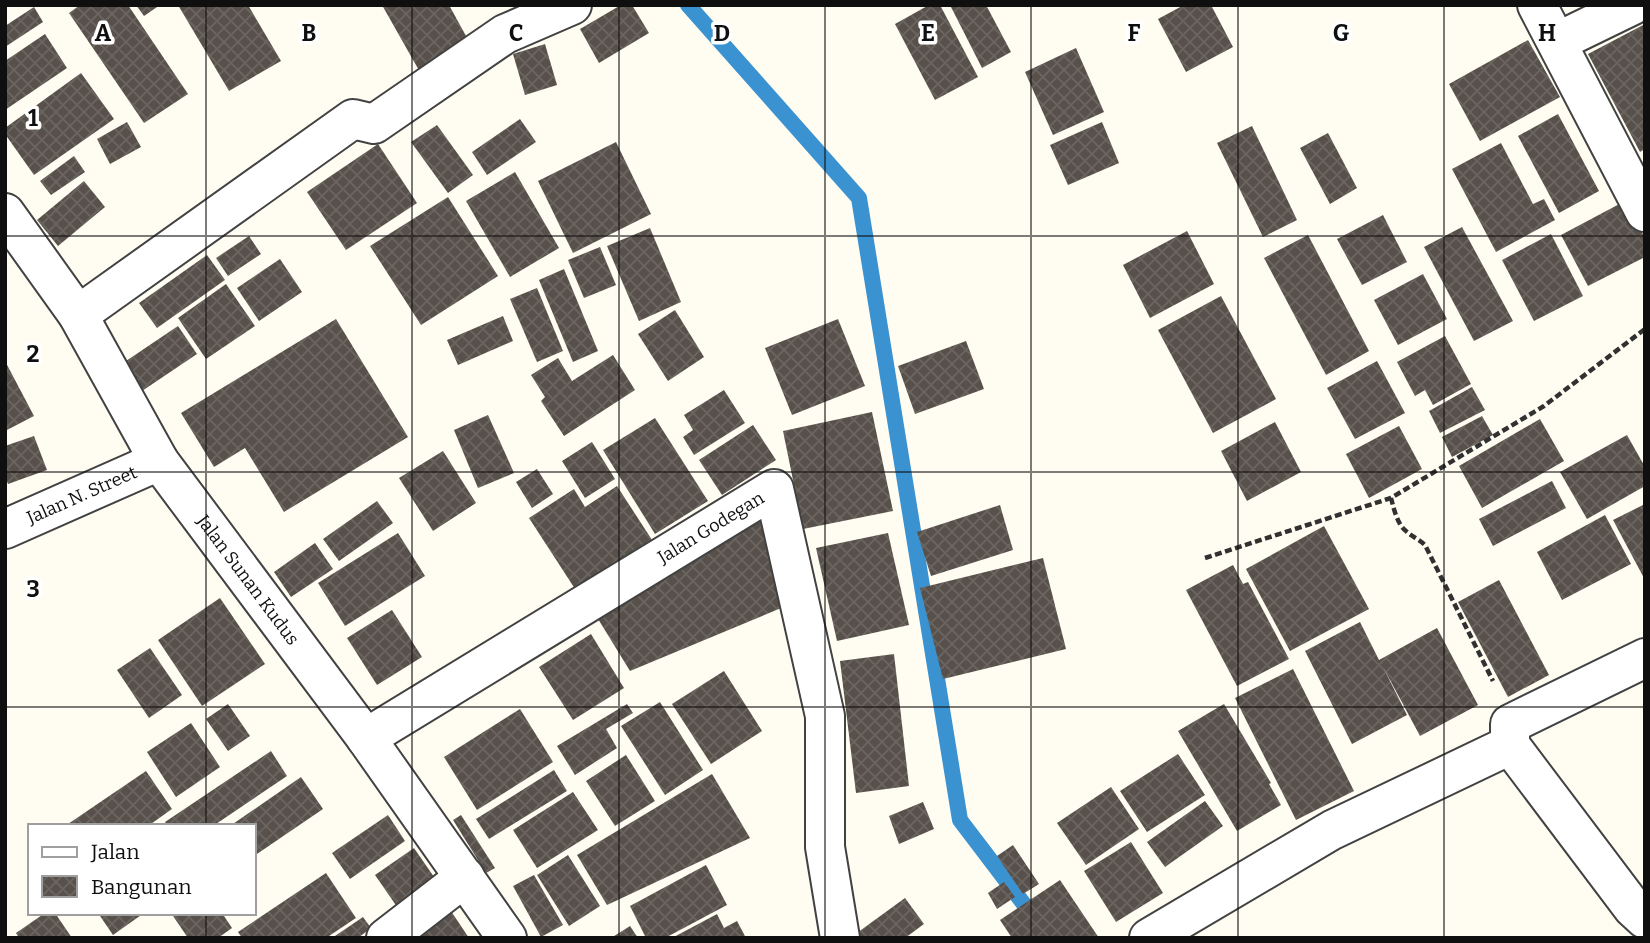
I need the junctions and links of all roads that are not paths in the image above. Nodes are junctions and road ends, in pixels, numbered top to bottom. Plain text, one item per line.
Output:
1 (572, 5) edge
2 (1537, 5) edge
3 (1633, 5) edge
4 (1557, 41) junction
5 (1645, 212) edge
6 (5, 213) edge
7 (78, 315) junction
8 (159, 461) junction
9 (5, 529) edge
10 (1645, 658) edge
11 (1510, 735) junction
12 (366, 738) junction
13 (465, 877) junction
14 (1645, 919) edge
15 (386, 938) edge
16 (507, 938) edge
17 (840, 938) edge
18 (1149, 938) edge

1 - 7 street
2 - 4 street
3 - 4 street
4 - 5 street
6 - 7 street, Jalan Sunan Kudus
7 - 8 street, Jalan Sunan Kudus
8 - 9 street, Jalan N. Street
8 - 12 street, Jalan Sunan Kudus
10 - 11 street
11 - 14 street
11 - 18 street
12 - 13 street, Jalan Sunan Kudus
12 - 17 street, Jalan Godegan
13 - 15 street
13 - 16 street, Jalan Sunan Kudus

